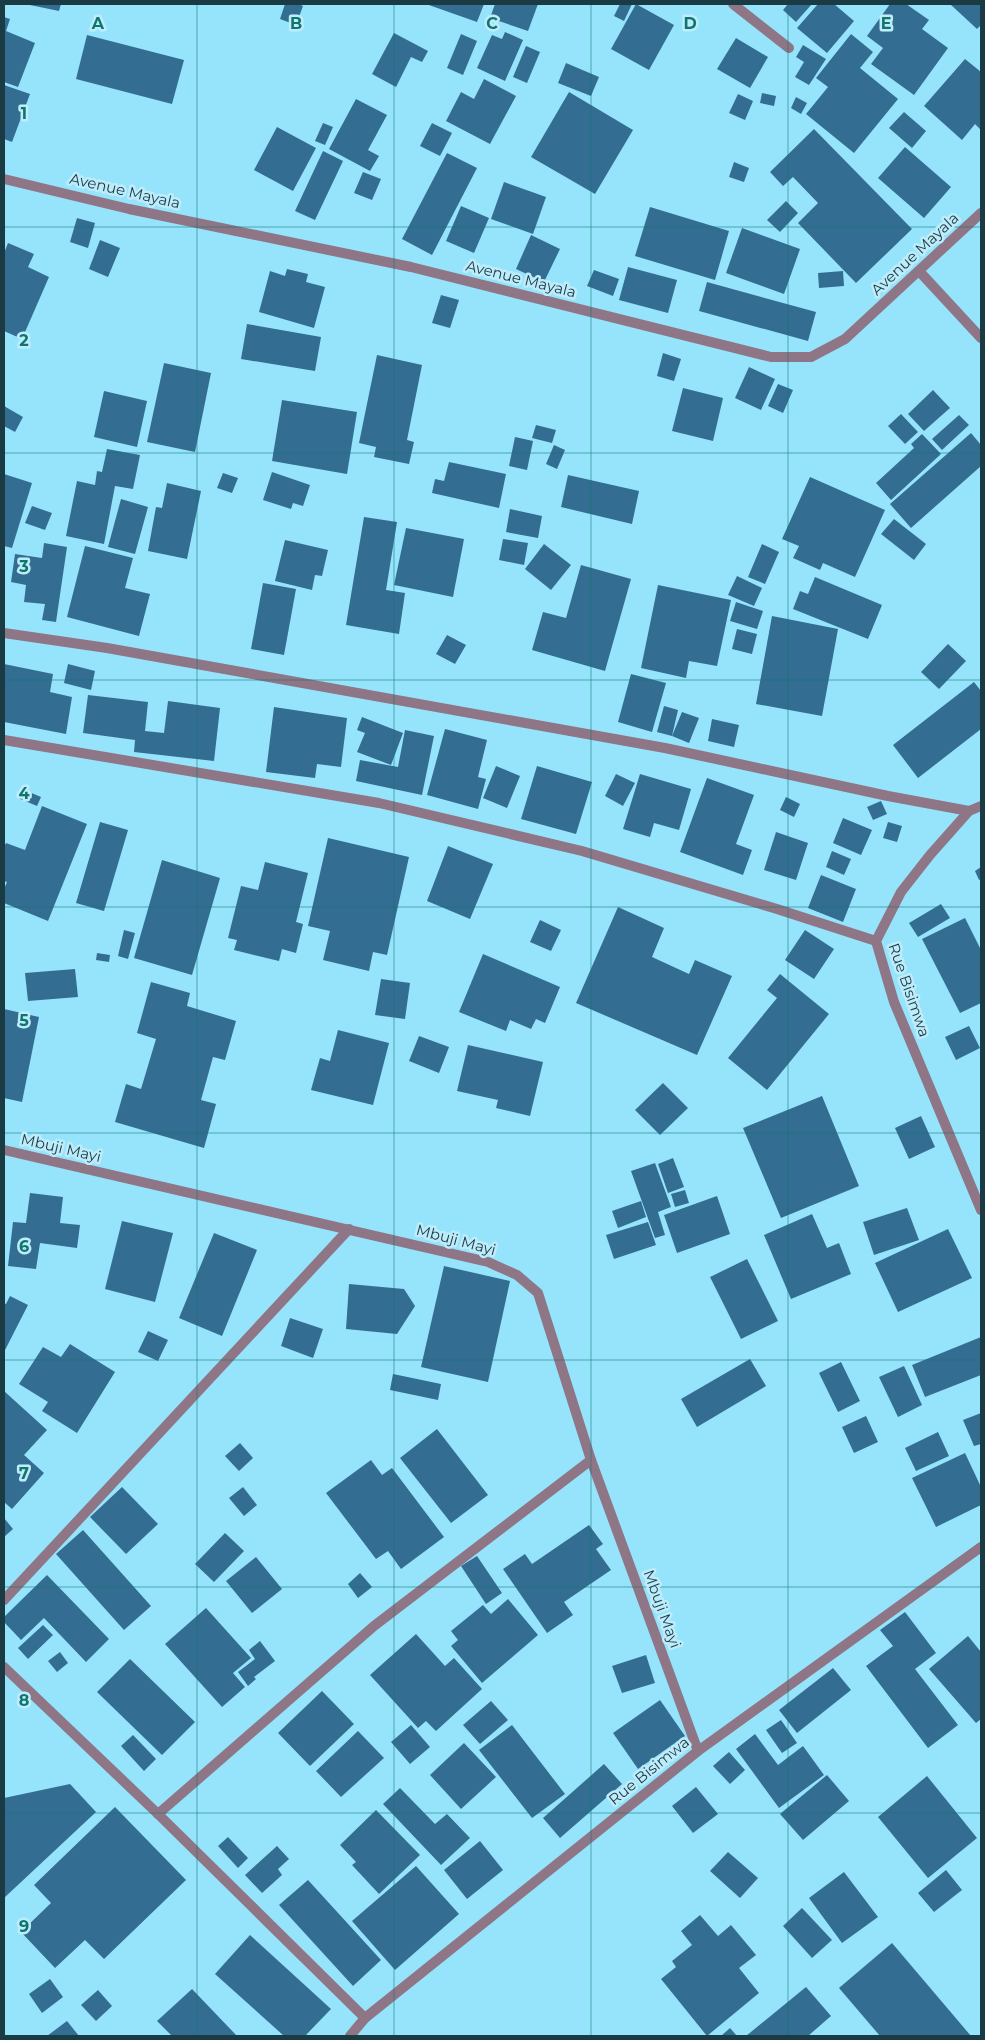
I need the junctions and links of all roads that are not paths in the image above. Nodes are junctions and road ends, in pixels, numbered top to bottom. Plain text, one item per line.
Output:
1 (733, 4) edge
2 (789, 48) dead end
3 (4, 179) edge
4 (981, 213) edge
5 (919, 271) junction
6 (981, 338) edge
7 (4, 633) edge
8 (4, 740) edge
9 (981, 806) edge
10 (968, 811) junction
11 (876, 941) junction
12 (4, 1150) edge
13 (981, 1210) edge
14 (349, 1229) junction
15 (591, 1460) junction
16 (981, 1547) edge
17 (4, 1600) edge
18 (4, 1667) edge
19 (698, 1750) junction
20 (158, 1814) junction
21 (365, 2018) junction
22 (350, 2036) edge

1 - 2 street
3 - 5 street, Avenue Mayala
4 - 5 street, Avenue Mayala
5 - 6 street
7 - 10 street
8 - 11 street
9 - 10 street, Rue Bisimwa
10 - 11 street, Rue Bisimwa
11 - 13 street, Rue Bisimwa
12 - 14 street, Mbuji Mayi
14 - 15 street, Mbuji Mayi
14 - 17 street
15 - 19 street, Mbuji Mayi
15 - 20 street
16 - 19 street, Rue Bisimwa
18 - 20 street
19 - 21 street, Rue Bisimwa
20 - 21 street
21 - 22 street, Rue Bisimwa

